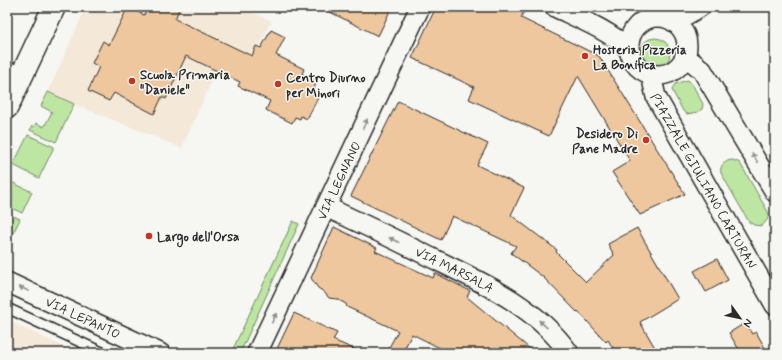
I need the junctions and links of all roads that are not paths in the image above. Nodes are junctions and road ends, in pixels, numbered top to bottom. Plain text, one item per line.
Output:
1 (54, 7) edge
2 (420, 7) edge
3 (555, 7) edge
4 (700, 7) edge
5 (674, 22) junction
6 (629, 49) junction
7 (685, 56) junction
8 (14, 75) edge
9 (651, 75) junction
10 (7, 107) edge
11 (775, 192) edge
12 (326, 207) junction
13 (7, 282) edge
14 (775, 305) edge
15 (7, 308) edge
16 (140, 349) edge
17 (104, 353) edge
18 (160, 353) edge
19 (257, 353) edge
20 (569, 353) edge

1 - 8 main road
12 -> 2 street, VIA LEGNANO
3 - 6 street
4 - 5 street
5 - 6 street
5 - 7 street
6 - 9 street
7 - 9 street
11 -> 7 street
8 - 10 main road
9 - 14 street, PIAZZALE GIULIANO CARTURAN
19 -> 12 street, VIA LEGNANO
20 -> 12 street, VIA MARSALA
16 -> 13 street, VIA LEPANTO
15 - 17 lane
16 - 18 street, VIA LEPANTO

